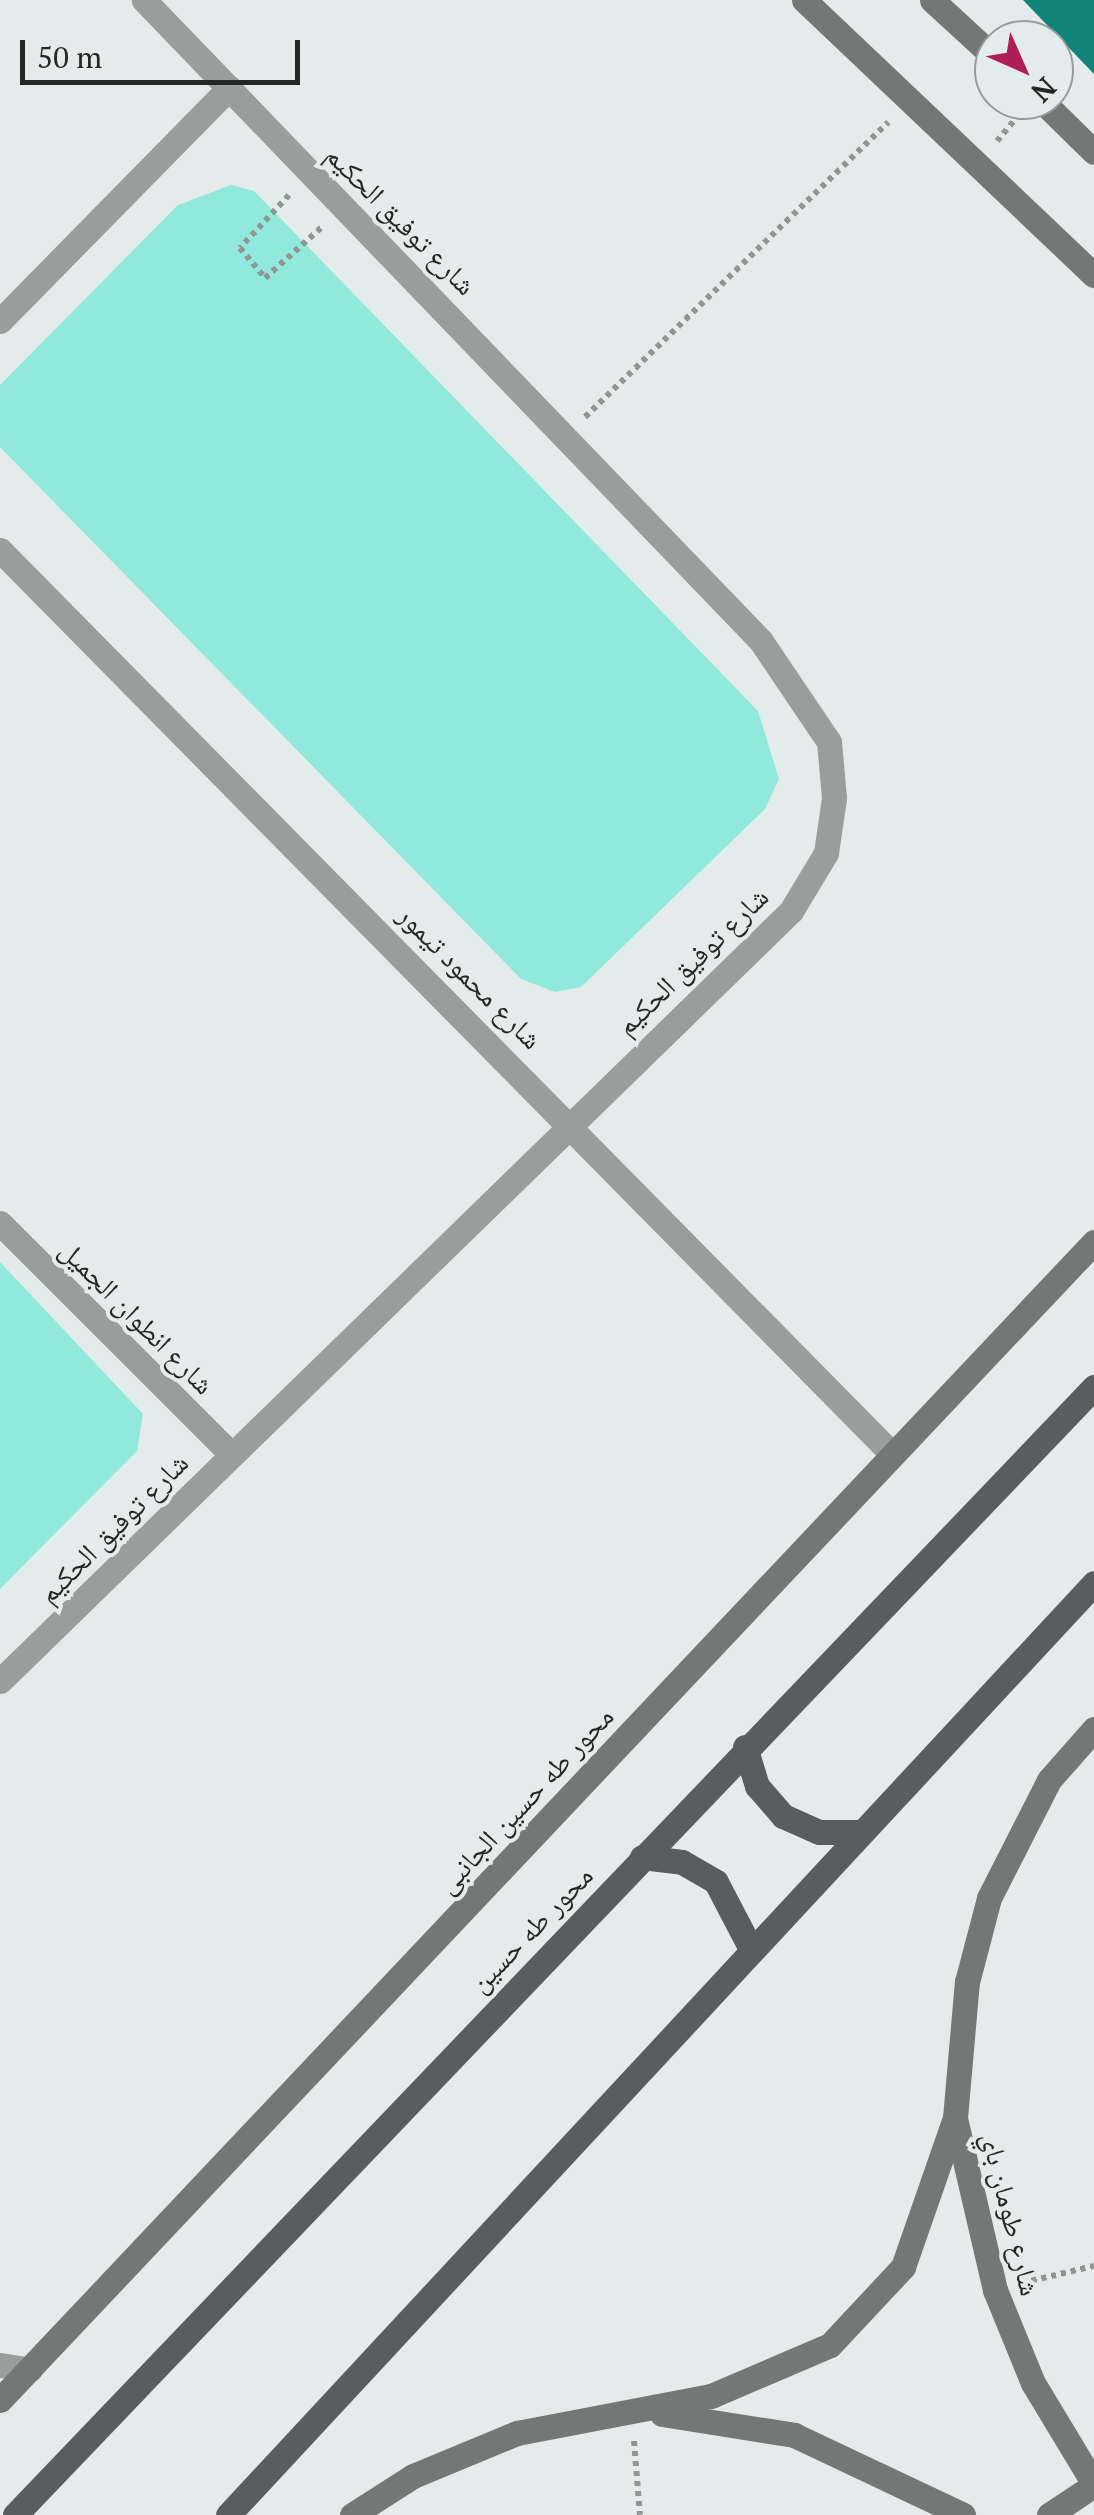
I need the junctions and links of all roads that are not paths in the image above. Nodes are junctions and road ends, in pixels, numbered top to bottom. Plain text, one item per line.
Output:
1 (144, 0) edge
2 (804, 0) edge
3 (932, 0) edge
4 (974, 39) edge
5 (229, 88) junction
6 (1061, 120) edge
7 (1094, 152) edge
8 (1094, 275) edge
9 (0, 321) edge
10 (0, 550) edge
11 (569, 1119) junction
12 (0, 1224) edge
13 (1094, 1242) edge
14 (1094, 1387) edge
15 (232, 1454) junction
16 (892, 1454) junction
17 (1094, 1583) edge
18 (0, 1681) edge
19 (1094, 1729) edge
20 (745, 1747) junction
21 (859, 1832) junction
22 (642, 1857) junction
23 (750, 1947) junction
24 (955, 2118) junction
25 (0, 2364) edge
26 (30, 2370) junction
27 (0, 2400) edge
28 (632, 2412) junction
29 (1094, 2485) edge
30 (247, 2496) junction
31 (14, 2515) edge
32 (228, 2515) edge
33 (266, 2515) edge
34 (352, 2515) edge
35 (963, 2515) edge
36 (1049, 2515) edge

1 - 5 street, شارع توفيق الحكيم
2 - 8 street
3 - 4 street
5 - 9 street
5 - 11 street, شارع توفيق الحكيم
6 - 7 street
10 - 11 street, شارع محمود تيمور
11 - 15 street, شارع توفيق الحكيم
11 - 16 street, شارع محمود تيمور
12 - 15 street, شارع انطوان الجميل
13 - 16 street, محور طه حسين الجانبى
14 - 20 main road, محور طه حسين
15 - 18 street, شارع توفيق الحكيم
16 - 26 street, محور طه حسين الجانبى
17 - 21 main road
19 - 24 street
20 - 21 main road
20 - 22 main road, محور طه حسين
21 - 23 main road
22 - 23 main road
22 - 31 main road, محور طه حسين
23 - 30 main road
24 - 28 street
24 - 29 street, شارع طومان باي
25 - 26 street
26 - 27 street, محور طه حسين الجانبى
28 - 34 street
28 - 35 street
29 - 36 street
30 - 32 main road
30 - 33 main road

